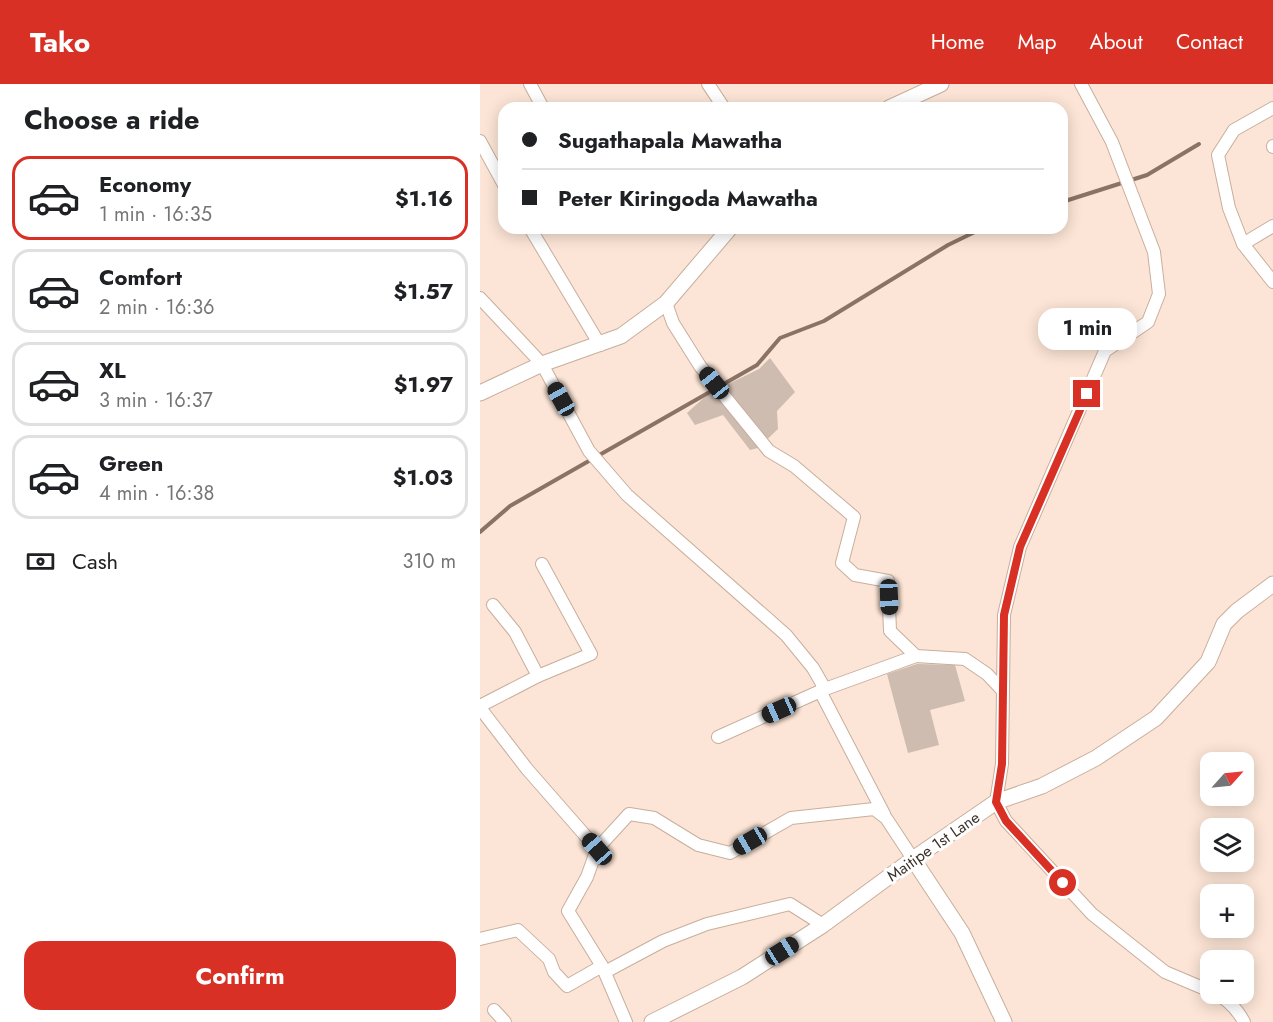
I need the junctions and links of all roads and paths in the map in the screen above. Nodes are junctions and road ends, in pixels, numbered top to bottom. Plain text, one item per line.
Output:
1 (530, 84) edge
2 (708, 84) edge
3 (941, 84) edge
4 (1082, 84) edge
5 (540, 102) edge
6 (720, 102) edge
7 (902, 102) edge
8 (1273, 108) edge
9 (480, 141) edge
10 (498, 173) edge
11 (1273, 226) edge
12 (534, 234) edge
13 (725, 234) edge
14 (1243, 244) junction
15 (1273, 282) edge
16 (480, 298) edge
17 (666, 303) junction
18 (600, 345) junction
19 (542, 364) junction
20 (480, 393) edge
21 (542, 564) dead end
22 (1273, 584) edge
23 (493, 605) dead end
24 (916, 656) junction
25 (538, 676) junction
26 (822, 690) junction
27 (1003, 692) junction
28 (480, 707) edge
29 (718, 737) dead end
30 (996, 802) junction
31 (886, 818) junction
32 (597, 849) junction
33 (913, 859) junction
34 (823, 925) junction
35 (480, 939) edge
36 (604, 969) junction
37 (1200, 987) edge
38 (1230, 1004) edge
39 (494, 1010) dead end
40 (505, 1022) edge
41 (627, 1022) edge
42 (652, 1022) edge
43 (1005, 1022) edge
44 (1244, 1022) edge

1 - 5 street
2 - 6 street
3 - 7 street
4 - 27 street
8 - 14 street
9 - 10 street
11 - 14 street
12 - 18 street
13 - 17 street
14 - 15 street
16 - 19 street
17 - 18 street
17 - 24 street
18 - 19 street
19 - 20 street
19 - 26 street
21 - 25 street
22 - 30 street, Maitipe 1st Lane
23 - 25 street
24 - 26 street
24 - 27 street
25 - 28 street
26 - 29 street
26 - 31 street
27 - 30 street
28 - 32 street
30 - 33 street, Maitipe 1st Lane
30 - 37 street
31 - 32 street
31 - 33 street
32 - 36 street
33 - 34 street, Maitipe 1st Lane
33 - 43 street
34 - 36 street
34 - 42 street, Maitipe 1st Lane
35 - 36 street
36 - 41 street
38 - 44 street
39 - 40 street

